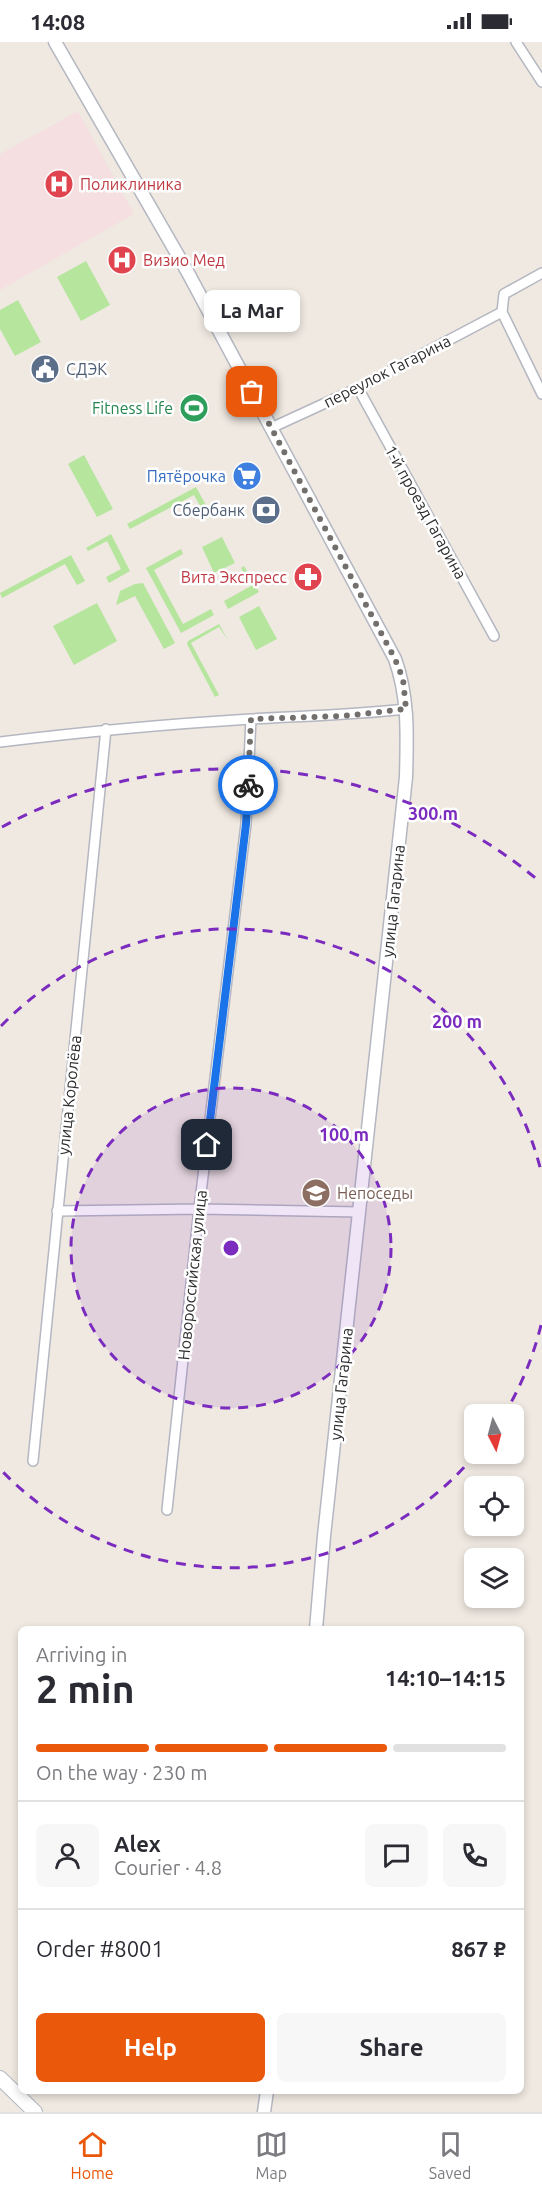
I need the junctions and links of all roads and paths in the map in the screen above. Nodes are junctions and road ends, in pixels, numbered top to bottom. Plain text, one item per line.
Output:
1 (55, 42) edge
2 (516, 42) edge
3 (542, 82) edge
4 (542, 273) edge
5 (502, 312) junction
6 (358, 388) junction
7 (542, 394) edge
8 (271, 428) junction
9 (494, 636) dead end
10 (406, 709) junction
11 (251, 719) junction
12 (106, 729) junction
13 (0, 742) edge
14 (199, 1209) junction
15 (57, 1211) junction
16 (359, 1212) junction
17 (33, 1461) dead end
18 (167, 1510) dead end
19 (316, 1626) edge
20 (0, 2078) edge
21 (267, 2094) edge
22 (35, 2112) edge
23 (264, 2112) edge

1 - 8 street, улица Гагарина
2 - 3 street
4 - 5 street
5 - 6 street, переулок Гагарина
5 - 7 street
6 - 8 street, переулок Гагарина
6 - 9 street, 1-й проезд Гагарина
8 - 10 street, улица Гагарина
10 - 11 street
10 - 16 street, улица Гагарина
11 - 12 street
11 - 14 street, Новороссийская улица
12 - 13 street
12 - 15 street, улица Королёва
14 - 15 street
14 - 16 street
14 - 18 street, Новороссийская улица
15 - 17 street, улица Королёва
16 - 19 street, улица Гагарина
20 - 22 main road
21 - 23 street

